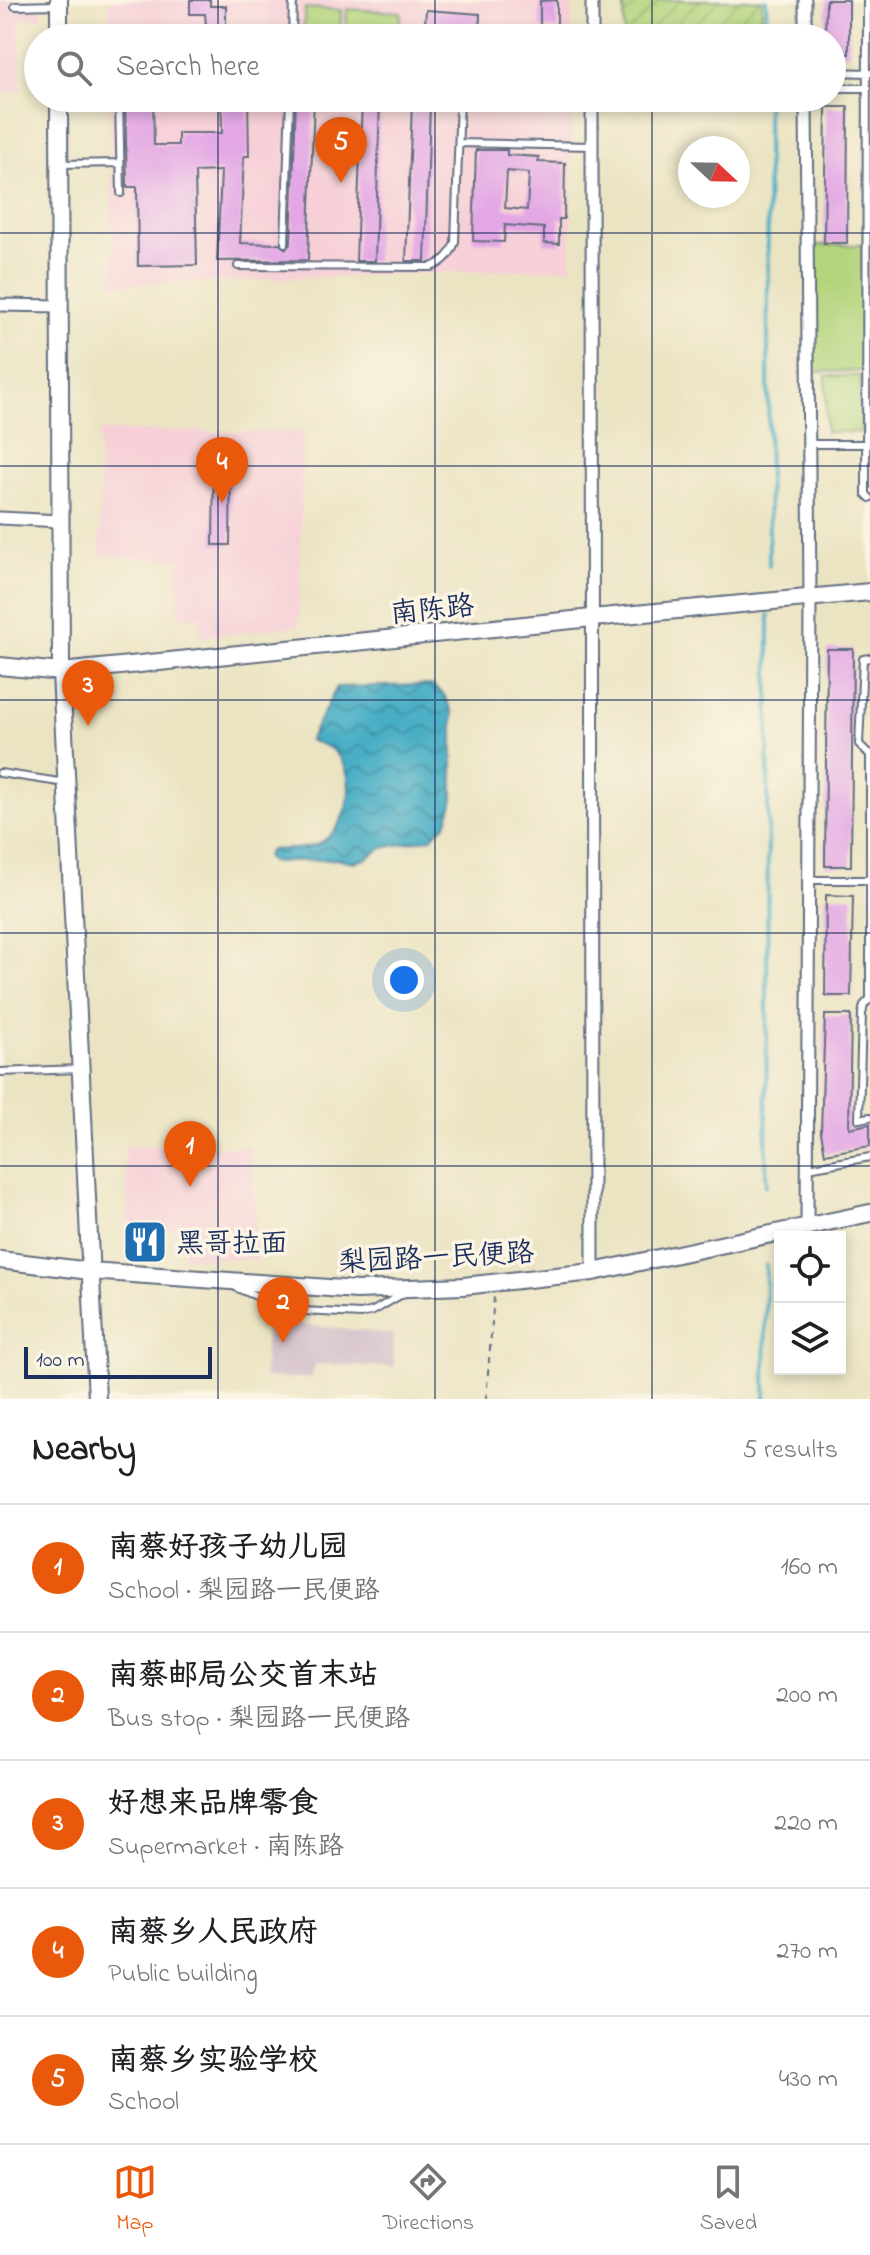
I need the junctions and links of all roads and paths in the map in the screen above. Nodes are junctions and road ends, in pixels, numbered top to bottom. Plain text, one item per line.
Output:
1 (293, 0) edge
2 (592, 0) edge
3 (805, 0) edge
4 (867, 0) edge
5 (59, 2) edge
6 (15, 6) dead end
7 (59, 24) edge
8 (292, 24) edge
9 (592, 24) edge
10 (805, 24) edge
11 (846, 72) edge
12 (868, 73) edge
13 (846, 88) edge
14 (868, 88) edge
15 (59, 112) edge
16 (119, 112) edge
17 (290, 112) edge
18 (460, 112) edge
19 (592, 112) edge
20 (806, 112) edge
21 (459, 143) junction
22 (592, 146) junction
23 (120, 163) junction
24 (60, 164) junction
25 (121, 193) dead end
26 (285, 243) dead end
27 (238, 266) dead end
28 (0, 305) edge
29 (60, 306) junction
30 (809, 444) junction
31 (867, 444) junction
32 (870, 498) edge
33 (0, 518) edge
34 (61, 521) junction
35 (870, 592) edge
36 (810, 597) junction
37 (592, 618) junction
38 (870, 658) edge
39 (0, 666) edge
40 (61, 672) junction
41 (869, 753) edge
42 (0, 773) edge
43 (66, 783) junction
44 (809, 880) junction
45 (869, 880) edge
46 (869, 1000) edge
47 (80, 1069) junction
48 (0, 1072) edge
49 (870, 1117) edge
50 (870, 1157) edge
51 (808, 1168) junction
52 (870, 1213) edge
53 (807, 1226) junction
54 (0, 1260) edge
55 (90, 1271) junction
56 (593, 1272) junction
57 (219, 1280) junction
58 (495, 1283) junction
59 (412, 1288) junction
60 (97, 1399) edge
61 (486, 1399) edge

1 - 8 lane
2 - 9 street
3 - 10 street
4 - 12 lane
5 - 6 lane
5 - 7 street
11 - 12 lane
12 - 14 lane
13 - 14 lane
14 - 31 lane
15 - 24 street
16 - 23 lane
17 - 26 lane
18 - 21 lane
19 - 22 street
20 - 30 street
21 - 22 lane
21 - 27 lane
22 - 37 street
23 - 24 lane
23 - 25 lane
24 - 29 street
28 - 29 street
29 - 34 street
30 - 31 lane
30 - 36 street
31 - 32 lane
33 - 34 street
34 - 40 street
35 - 36 street, 南陈路
36 - 37 street, 南陈路
36 - 44 street
37 - 40 street, 南陈路
37 - 56 street
38 - 41 lane
39 - 40 street, 南陈路
40 - 43 street
41 - 45 lane
42 - 43 lane
43 - 47 street
44 - 45 lane
44 - 51 street
45 - 46 lane
46 - 49 lane
47 - 48 lane
47 - 55 street
50 - 51 lane
51 - 53 street
52 - 53 street, 梨园路一民便路
53 - 56 street, 梨园路一民便路
54 - 55 street, 梨园路一民便路
55 - 57 street, 梨园路一民便路
55 - 60 street
56 - 58 street, 梨园路一民便路
57 - 59 street, 梨园路一民便路
57 - 59 lane
58 - 59 street, 梨园路一民便路
58 - 61 path

